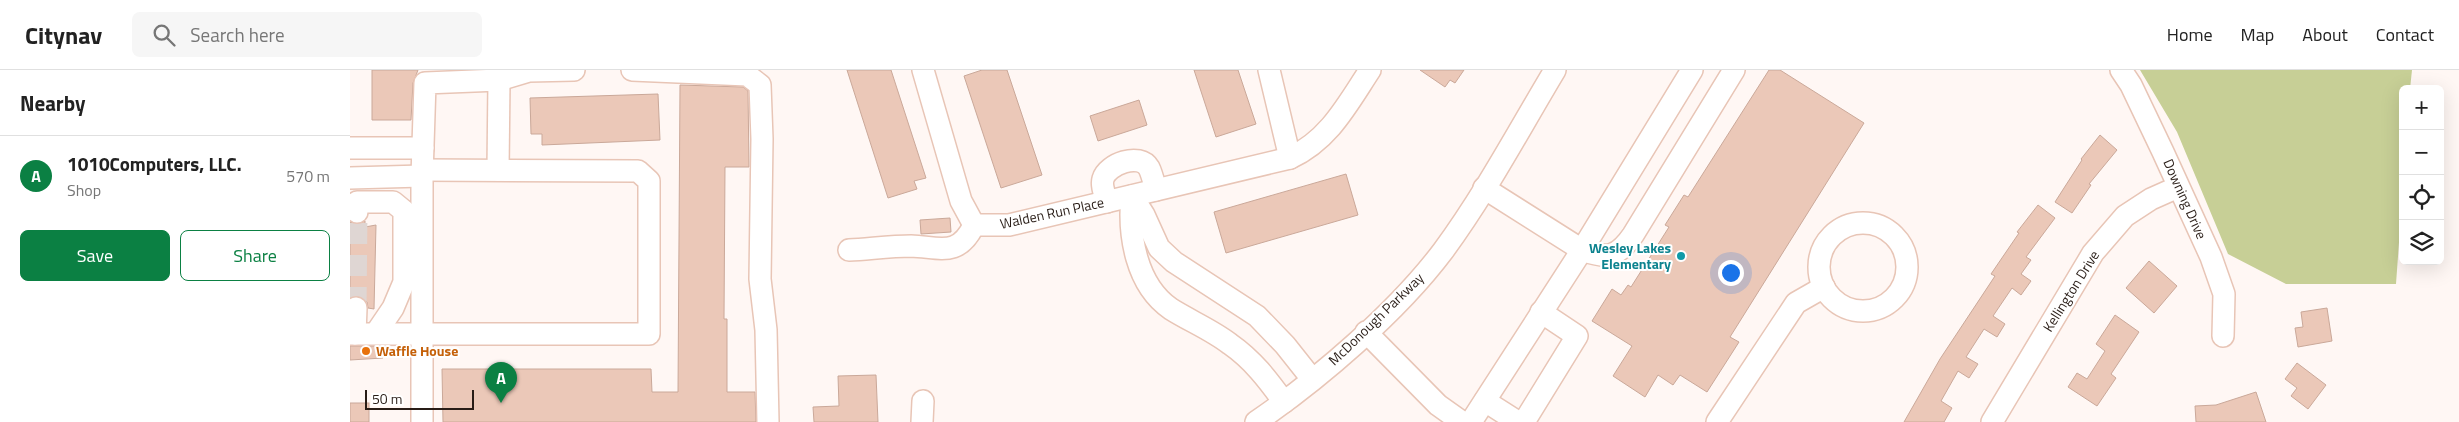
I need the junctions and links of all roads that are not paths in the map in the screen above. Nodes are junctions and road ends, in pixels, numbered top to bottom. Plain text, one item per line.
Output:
1 (574, 70) edge
2 (632, 70) edge
3 (923, 70) edge
4 (1269, 70) edge
5 (1370, 70) edge
6 (1555, 70) edge
7 (1692, 70) edge
8 (1734, 70) edge
9 (2121, 70) edge
10 (499, 80) junction
11 (350, 148) edge
12 (423, 148) junction
13 (1290, 158) junction
14 (498, 170) junction
15 (422, 173) junction
16 (381, 177) junction
17 (350, 178) edge
18 (2178, 187) junction
19 (1484, 188) junction
20 (1156, 190) junction
21 (1132, 196) junction
22 (380, 202) junction
23 (1107, 202) junction
24 (357, 212) dead end
25 (974, 225) junction
26 (1144, 242) junction
27 (849, 250) dead end
28 (1582, 250) junction
29 (1824, 287) junction
30 (356, 308) tunnel mouth
31 (1541, 312) junction
32 (1366, 332) junction
33 (376, 333) junction
34 (422, 333) junction
35 (352, 334) edge
36 (2223, 336) dead end
37 (1312, 379) junction
38 (1485, 401) junction
39 (1284, 402) junction
40 (422, 422) edge
41 (768, 422) edge
42 (1256, 422) edge
43 (1462, 422) edge
44 (1472, 422) edge
45 (1518, 422) edge
46 (1524, 422) edge
47 (1717, 422) edge
48 (1992, 422) edge

1 - 10 street
2 - 41 street
3 - 25 street
4 - 13 street
5 - 13 street, Walden Run Place
6 - 19 street, McDonough Parkway
7 - 28 street
8 - 28 street
9 - 18 street, Downing Drive
10 - 12 street
10 - 14 street
11 - 12 street
12 - 15 street
13 - 20 street, Walden Run Place
14 - 15 street
14 - 34 street
15 - 16 street
15 - 34 street
16 - 17 street
16 - 22 street
18 - 36 street, Downing Drive
18 - 48 street, Kellington Drive
19 - 28 street
19 - 32 street, McDonough Parkway
20 - 21 street, Walden Run Place
20 - 23 street
21 - 23 street, Walden Run Place
21 - 26 street
21 - 26 street
22 - 24 street
22 - 33 street
23 - 25 street, Walden Run Place
25 - 27 street
26 - 37 street
26 - 39 street
28 - 31 street
29 - 29 street
29 - 47 street
30 - 35 street
31 - 38 street
31 - 46 street
32 - 37 street, McDonough Parkway
32 - 43 street
33 - 34 street
33 - 35 street
34 - 40 street
37 - 39 street, McDonough Parkway
38 - 44 street
38 - 45 street
39 - 42 street, McDonough Parkway

